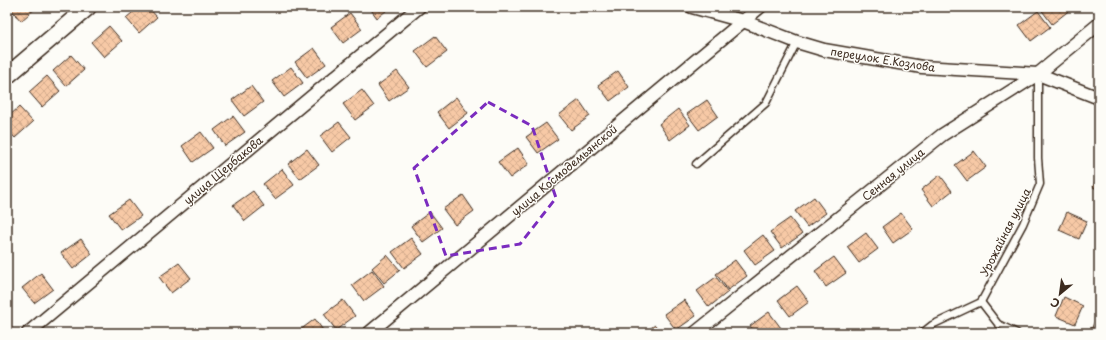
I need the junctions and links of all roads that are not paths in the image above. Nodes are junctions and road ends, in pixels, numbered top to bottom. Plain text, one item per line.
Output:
1 (88, 7) edge
2 (418, 7) edge
3 (692, 7) edge
4 (760, 7) edge
5 (743, 21) junction
6 (1099, 24) edge
7 (797, 42) junction
8 (1038, 74) junction
9 (7, 76) edge
10 (1099, 98) edge
11 (696, 164) dead end
12 (981, 302) junction
13 (28, 333) edge
14 (369, 333) edge
15 (695, 333) edge
16 (922, 333) edge
17 (1017, 333) edge

1 - 9 main road
2 - 13 street, улица Щербакова
3 - 5 street, переулок Е.Козлова
4 - 5 street, улица Космодемьянской
5 - 7 street, переулок Е.Козлова
5 - 14 street, улица Космодемьянской
6 - 8 street, Сенная улица
7 - 8 street, переулок Е.Козлова
7 - 11 lane
8 - 10 street, переулок Е.Козлова
8 - 12 lane, Урожайная улица
8 - 15 street, Сенная улица
12 - 16 lane
12 - 17 lane

